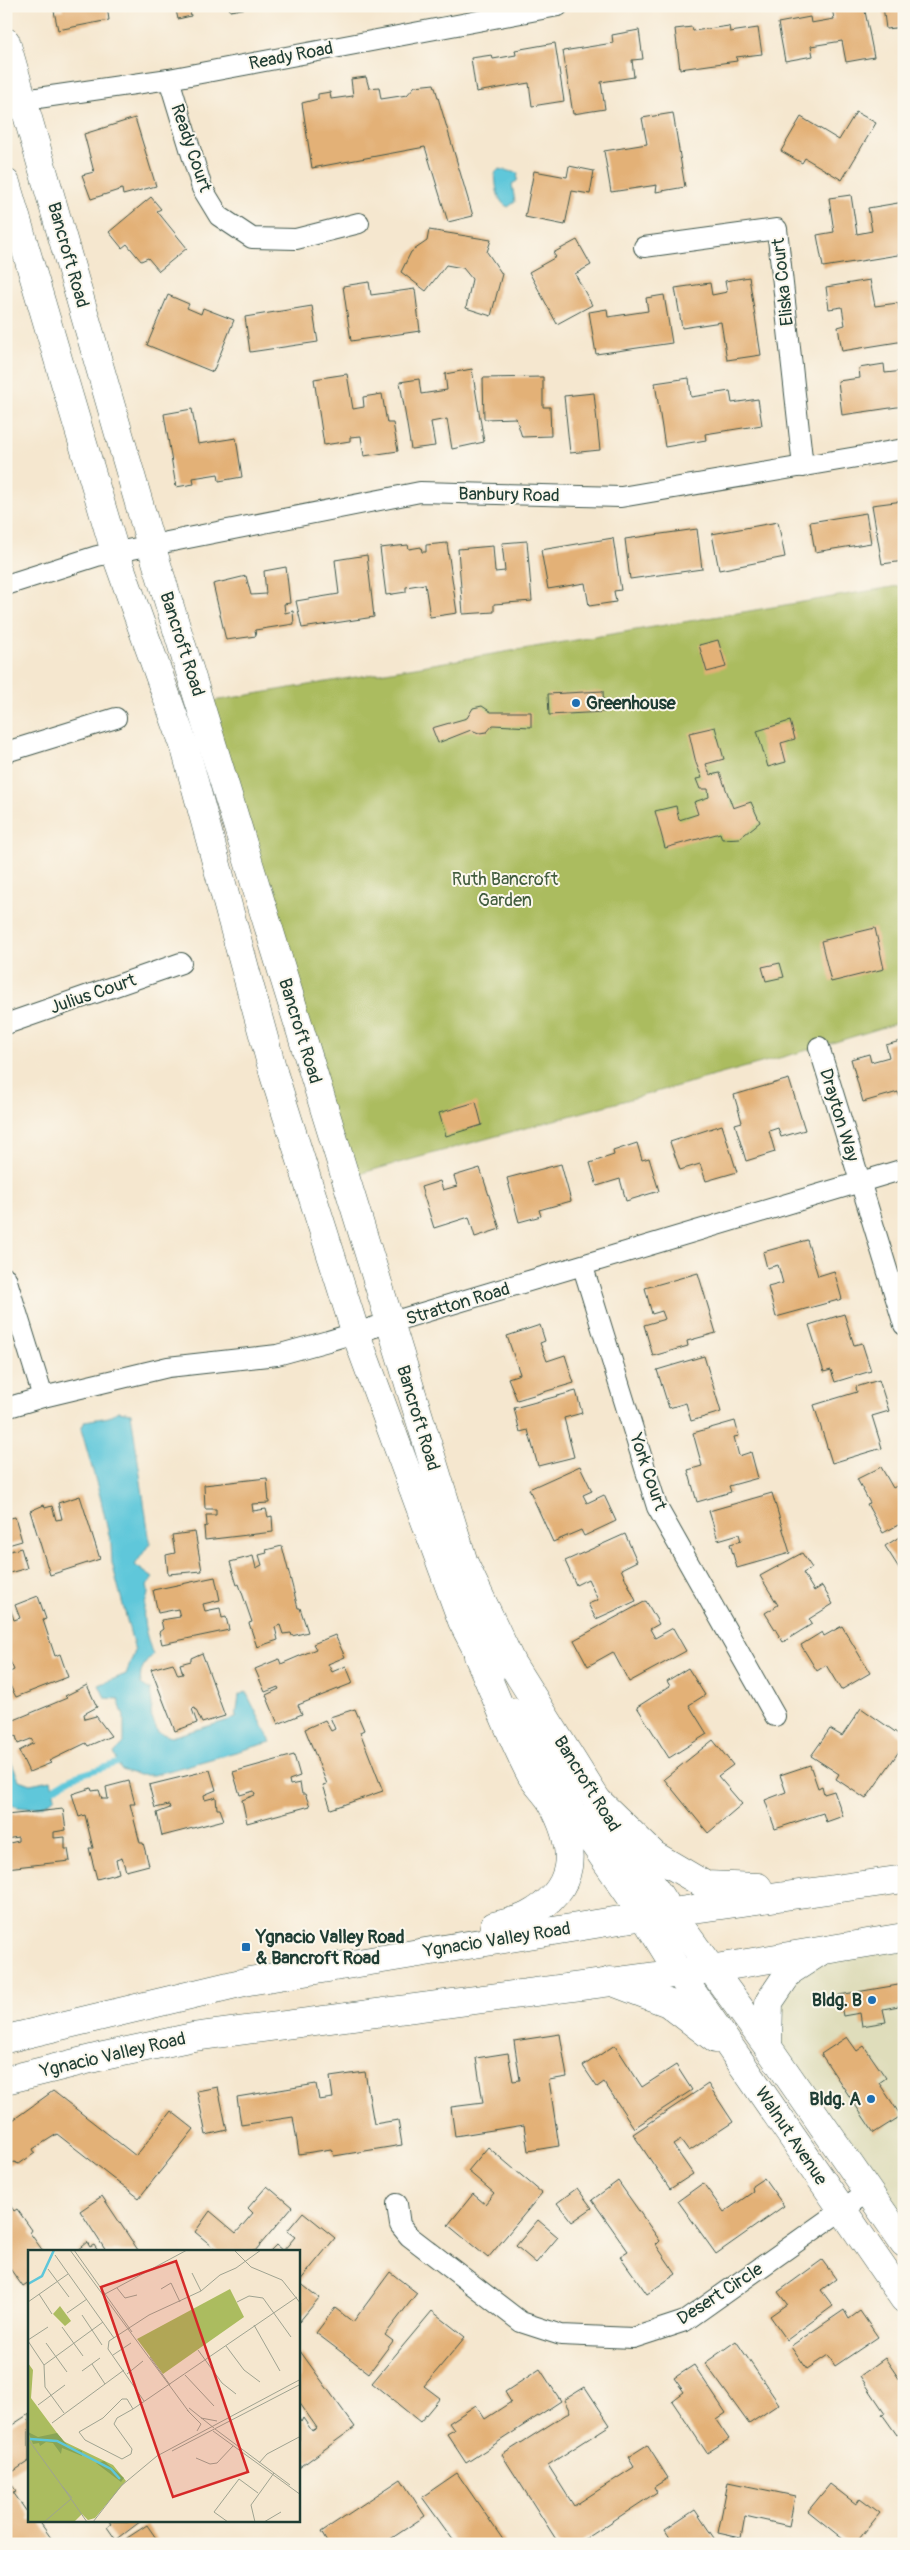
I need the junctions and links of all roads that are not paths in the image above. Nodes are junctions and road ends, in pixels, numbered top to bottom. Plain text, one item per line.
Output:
1 (558, 6) edge
2 (6, 42) edge
3 (169, 79) junction
4 (24, 100) junction
5 (6, 183) edge
6 (359, 223) dead end
7 (644, 246) dead end
8 (904, 449) edge
9 (803, 467) junction
10 (151, 545) junction
11 (115, 552) junction
12 (6, 585) edge
13 (116, 718) dead end
14 (6, 752) edge
15 (181, 963) dead end
16 (6, 1024) edge
17 (819, 1047) dead end
18 (904, 1169) edge
19 (860, 1182) junction
20 (583, 1267) junction
21 (6, 1278) edge
22 (389, 1324) junction
23 (904, 1325) edge
24 (356, 1334) junction
25 (43, 1397) junction
26 (6, 1408) edge
27 (478, 1656) junction
28 (775, 1716) dead end
29 (597, 1800) junction
30 (904, 1879) edge
31 (864, 1885) junction
32 (670, 1912) junction
33 (644, 1916) junction
34 (904, 1937) edge
35 (823, 1950) junction
36 (383, 1958) junction
37 (710, 1969) junction
38 (679, 1973) junction
39 (610, 1981) junction
40 (6, 2038) edge
41 (768, 2048) junction
42 (734, 2053) junction
43 (6, 2080) edge
44 (867, 2192) junction
45 (396, 2204) dead end
46 (842, 2210) junction
47 (904, 2243) edge
48 (904, 2299) edge

1 - 3 street, Ready Road
2 - 4 main road, Bancroft Road
3 - 4 street, Ready Road
3 - 6 street, Ready Court
4 - 10 main road, Bancroft Road
5 - 11 main road, Bancroft Road
7 - 9 street, Eliska Court
8 - 9 street, Banbury Road
9 - 10 street, Banbury Road
10 - 11 street, Banbury Road
10 - 22 main road, Bancroft Road
11 - 12 street, Banbury Road
11 - 24 main road, Bancroft Road
13 - 14 street
15 - 16 street, Julius Court
17 - 19 street, Drayton Way
18 - 19 street, Stratton Road
19 - 20 street, Stratton Road
19 - 23 street, Drayton Way
20 - 22 street, Stratton Road
20 - 28 street, York Court
21 - 25 street
22 - 24 street, Stratton Road
22 - 29 main road, Bancroft Road
24 - 25 street, Stratton Road
24 - 27 main road, Bancroft Road
25 - 26 street, Stratton Road
27 - 33 main road, Bancroft Road
27 - 36 main road
29 - 31 main road
29 - 32 main road, Bancroft Road
30 - 31 main road, Ygnacio Valley Road
31 - 32 main road, Ygnacio Valley Road
32 - 33 main road, Ygnacio Valley Road
32 - 37 main road, Bancroft Road
33 - 36 main road, Ygnacio Valley Road
33 - 38 main road, Bancroft Road
34 - 35 main road, Ygnacio Valley Road
35 - 37 main road, Ygnacio Valley Road
35 - 41 main road
36 - 40 main road, Ygnacio Valley Road
37 - 38 main road, Ygnacio Valley Road
37 - 41 main road, Walnut Avenue
38 - 39 main road, Ygnacio Valley Road
38 - 42 main road, Walnut Avenue
39 - 42 main road
39 - 43 main road, Ygnacio Valley Road
41 - 44 main road, Walnut Avenue
42 - 46 main road, Walnut Avenue
44 - 46 street, Desert Circle
44 - 47 main road, Walnut Avenue
45 - 46 street, Desert Circle
46 - 48 main road, Walnut Avenue

